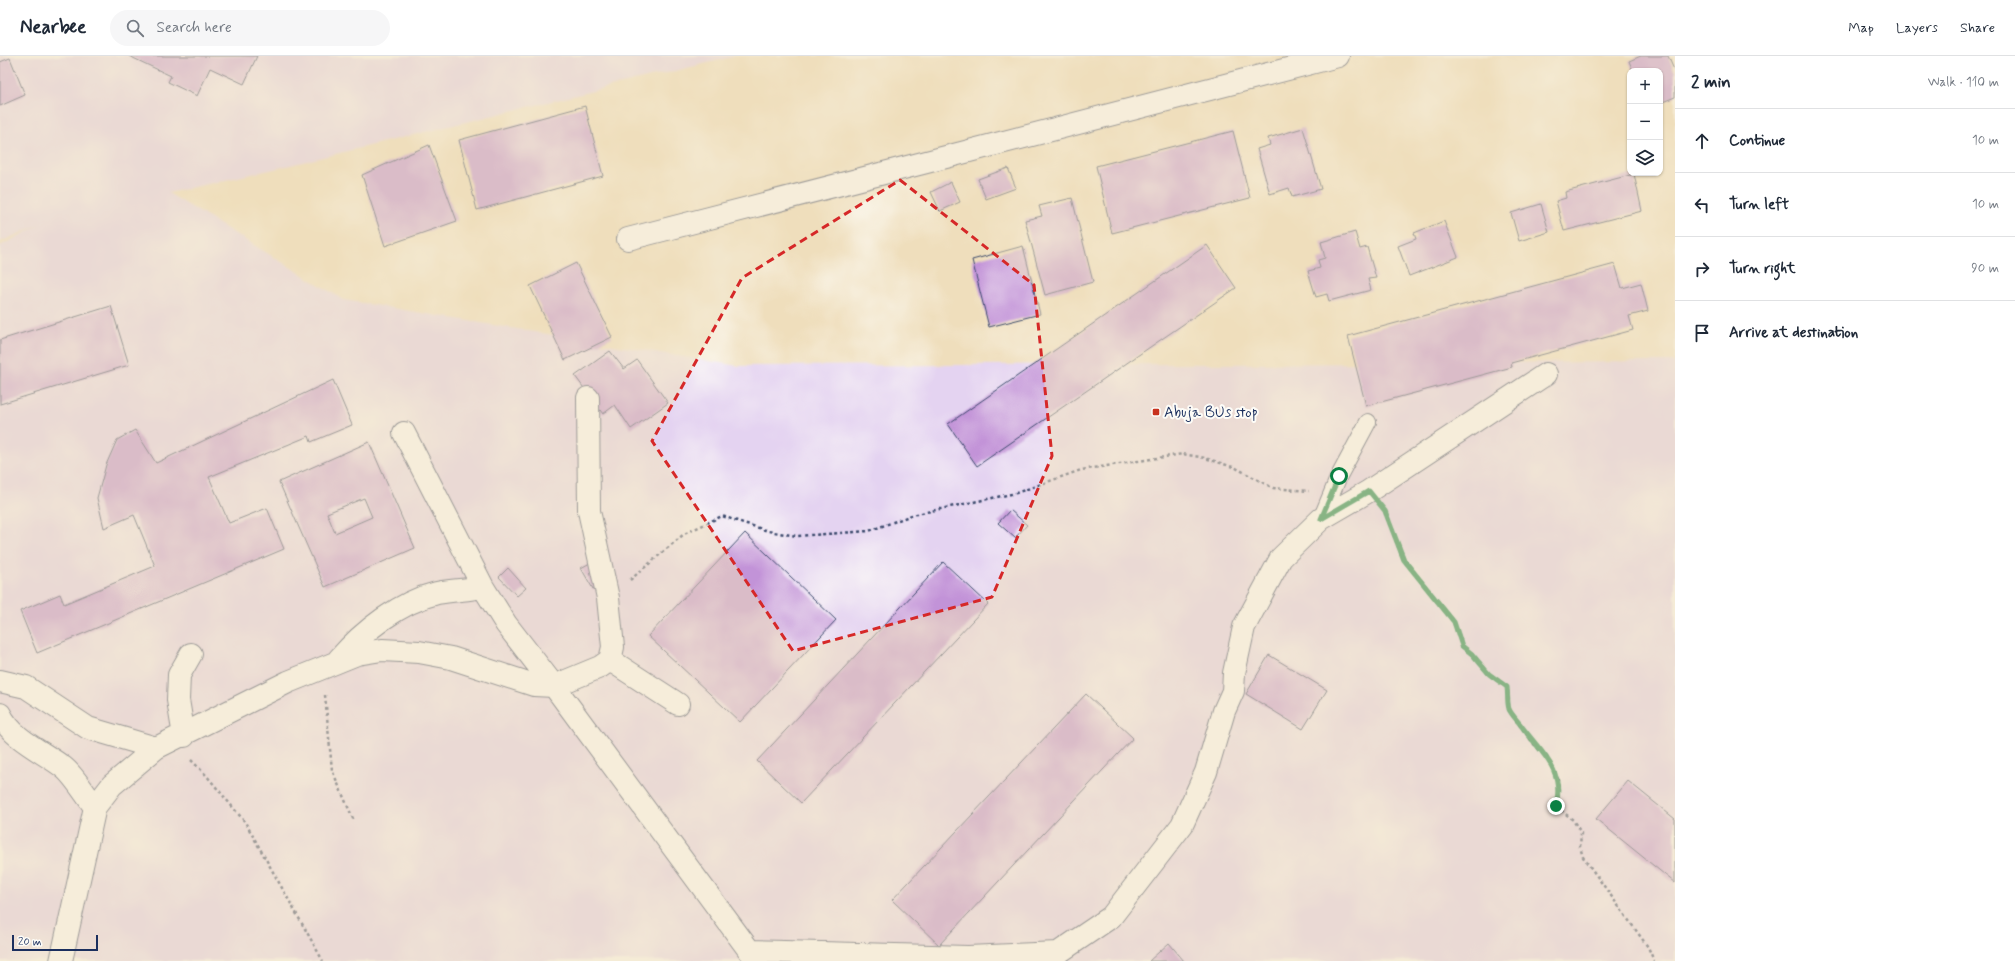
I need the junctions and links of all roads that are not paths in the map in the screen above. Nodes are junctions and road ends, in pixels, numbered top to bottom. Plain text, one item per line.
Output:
1 (1338, 56) edge
2 (628, 239) dead end
3 (1546, 374) dead end
4 (588, 398) dead end
5 (1368, 422) dead end
6 (404, 433) dead end
7 (1321, 519) junction
8 (483, 587) junction
9 (191, 654) dead end
10 (610, 660) junction
11 (330, 664) junction
12 (0, 681) edge
13 (554, 686) junction
14 (678, 704) dead end
15 (0, 714) edge
16 (171, 742) junction
17 (95, 808) junction
18 (753, 956) edge
19 (62, 961) edge

1 - 2 street
3 - 7 street
4 - 10 street
5 - 7 lane
6 - 8 street
7 - 18 street
8 - 11 street
8 - 13 street
9 - 16 street
10 - 13 street
10 - 14 street
11 - 13 street
11 - 16 street
12 - 16 street
13 - 18 street
15 - 17 street
16 - 17 street
17 - 19 street

